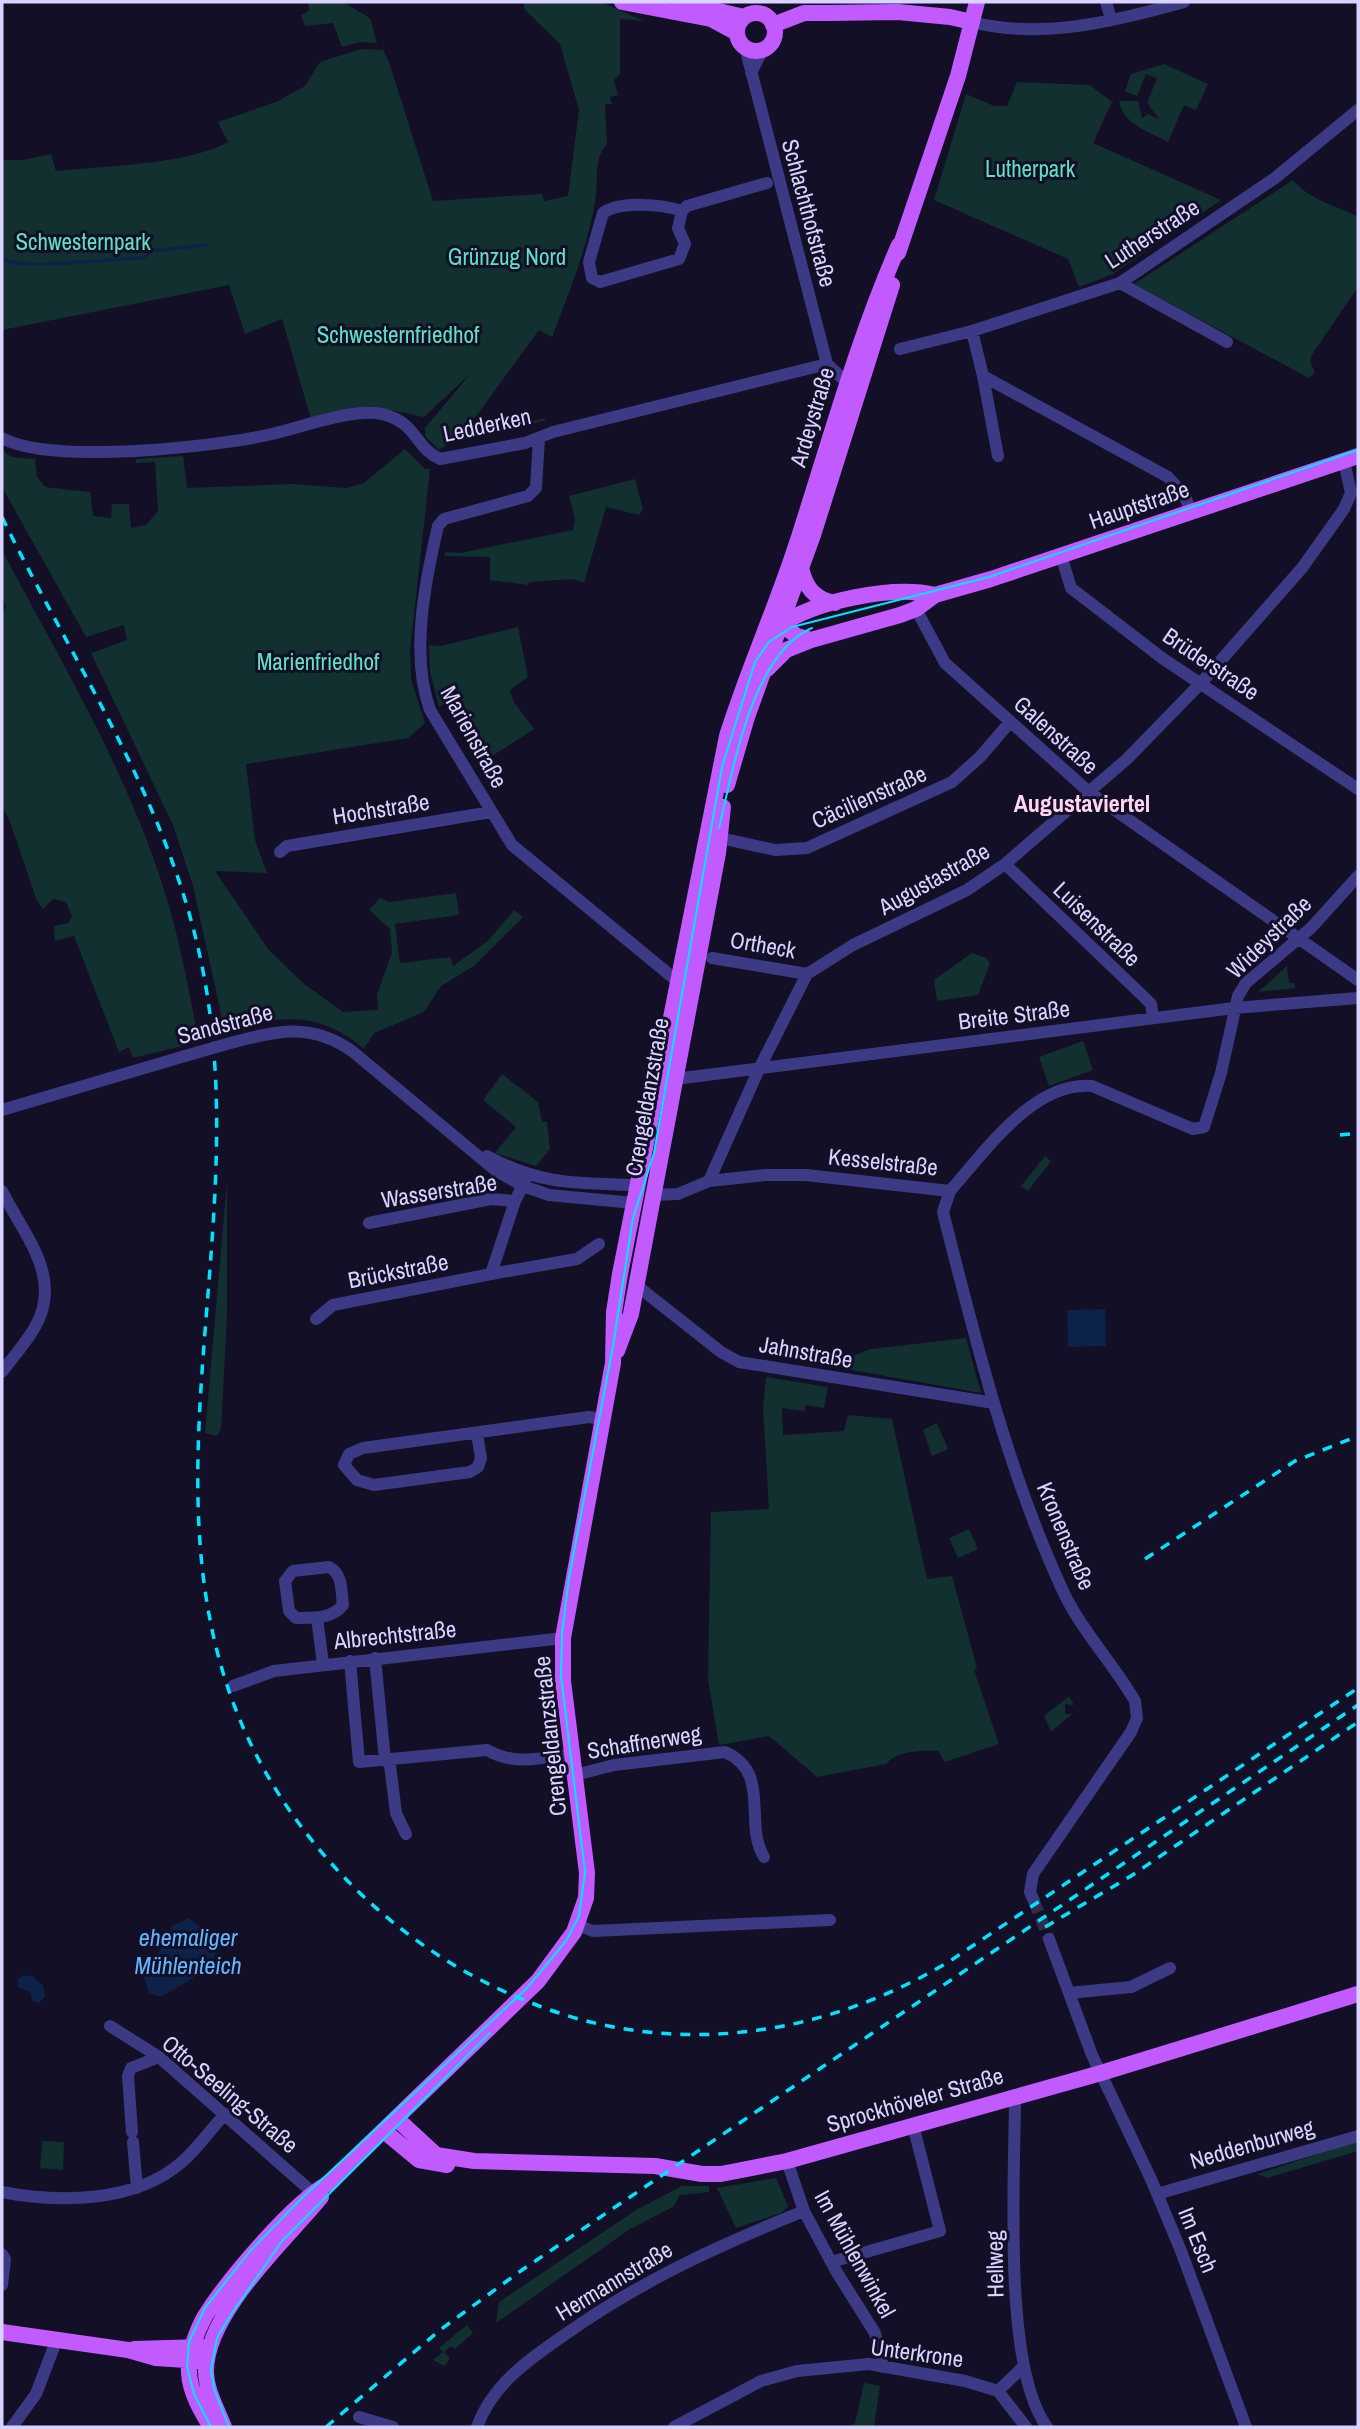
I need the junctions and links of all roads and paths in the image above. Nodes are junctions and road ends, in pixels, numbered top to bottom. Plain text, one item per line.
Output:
1 (622, 2) edge
2 (680, 2) edge
3 (977, 2) edge
4 (1106, 2) edge
5 (1184, 2) edge
6 (744, 17) junction
7 (1111, 19) junction
8 (972, 22) junction
9 (774, 25) junction
10 (741, 40) junction
11 (764, 49) junction
12 (751, 73) junction
13 (1358, 110) edge
14 (767, 183) dead end
15 (682, 211) junction
16 (1120, 284) junction
17 (972, 331) junction
18 (1227, 342) dead end
19 (900, 349) dead end
20 (827, 364) junction
21 (857, 371) junction
22 (983, 376) junction
23 (2, 438) edge
24 (539, 438) junction
25 (998, 456) dead end
26 (1351, 458) edge
27 (1190, 511) junction
28 (1061, 555) junction
29 (801, 567) junction
30 (934, 595) junction
31 (836, 604) junction
32 (776, 605) junction
33 (916, 609) junction
34 (780, 625) junction
35 (762, 640) junction
36 (811, 640) junction
37 (757, 675) junction
38 (1201, 683) junction
39 (1010, 722) junction
40 (1358, 789) edge
41 (1089, 792) junction
42 (491, 812) junction
43 (714, 838) junction
44 (280, 852) dead end
45 (1005, 864) junction
46 (1358, 876) edge
47 (1298, 938) junction
48 (712, 958) dead end
49 (807, 974) junction
50 (677, 979) junction
51 (1358, 980) edge
52 (689, 996) junction
53 (1358, 998) edge
54 (1234, 1008) junction
55 (1153, 1018) junction
56 (759, 1069) junction
57 (676, 1079) junction
58 (654, 1096) junction
59 (2, 1110) edge
60 (1208, 1120) joint
61 (525, 1181) junction
62 (709, 1181) junction
63 (637, 1185) junction
64 (2, 1191) edge
65 (950, 1191) junction
66 (653, 1195) junction
67 (516, 1200) junction
68 (634, 1203) junction
69 (369, 1223) dead end
70 (599, 1244) dead end
71 (492, 1274) junction
72 (620, 1274) junction
73 (636, 1285) junction
74 (316, 1319) dead end
75 (613, 1363) junction
76 (2, 1372) edge
77 (993, 1403) junction
78 (602, 1419) junction
79 (477, 1434) junction
80 (317, 1618) junction
81 (563, 1638) junction
82 (375, 1658) junction
83 (350, 1661) junction
84 (323, 1664) junction
85 (233, 1686) dead end
86 (572, 1754) junction
87 (385, 1760) junction
88 (575, 1775) junction
89 (406, 1834) dead end
90 (764, 1857) dead end
91 (1034, 1901) tunnel mouth
92 (830, 1920) dead end
93 (577, 1925) junction
94 (1049, 1939) tunnel mouth
95 (1170, 1968) dead end
96 (1069, 1993) junction
97 (1358, 1994) edge
98 (110, 2026) dead end
99 (159, 2057) junction
100 (1101, 2073) junction
101 (1016, 2095) junction
102 (225, 2114) junction
103 (397, 2119) junction
104 (913, 2125) junction
105 (384, 2131) junction
106 (1358, 2136) edge
107 (474, 2161) junction
108 (787, 2161) junction
109 (137, 2188) junction
110 (2, 2192) edge
111 (1157, 2194) junction
112 (316, 2195) junction
113 (804, 2211) junction
114 (2, 2254) edge
115 (831, 2262) junction
116 (2, 2285) edge
117 (2, 2332) edge
118 (57, 2339) junction
119 (200, 2353) junction
120 (883, 2367) junction
121 (1023, 2367) junction
122 (998, 2392) junction
123 (1027, 2402) dead end
124 (359, 2417) dead end
125 (1022, 2422) edge
126 (1044, 2426) edge
127 (12, 2427) edge
128 (211, 2427) edge
129 (224, 2427) edge
130 (393, 2427) edge
131 (477, 2427) edge
132 (674, 2427) edge
133 (1246, 2427) edge

1 - 10 main road
2 - 6 main road
3 - 8 main road
4 - 7 street
5 - 7 street
6 - 9 main road
6 - 10 main road
7 - 8 street
8 - 9 main road
8 - 21 main road
9 - 11 main road
10 - 11 main road
10 - 12 street, Schlachthofstraße
11 - 12 street
12 - 20 street, Schlachthofstraße
13 - 16 street, Lutherstraße
14 - 15 street, Schlachthofstraße
15 - 15 street, Schlachthofstraße
16 - 17 street, Lutherstraße
16 - 18 street
17 - 19 street, Lutherstraße
17 - 22 street
20 - 21 street
20 - 24 street, Ledderken
21 - 29 main road
21 - 32 main road, Ardeystraße
22 - 25 street
22 - 27 street
23 - 24 street, Ledderken
24 - 42 street, Marienstraße
26 - 27 main road, Hauptstraße
26 - 38 street, Augustastraße
27 - 28 main road, Hauptstraße
28 - 30 main road, Hauptstraße
28 - 38 street, Brüderstraße
29 - 31 main road
29 - 34 main road
30 - 31 main road, Hauptstraße
30 - 33 main road, Hauptstraße
31 - 34 main road, Hauptstraße
32 - 34 main road, Ardeystraße
32 - 35 main road, Ardeystraße
33 - 36 main road, Hauptstraße
33 - 39 street, Galenstraße
34 - 35 main road, Crengeldanzstraße
34 - 36 main road
34 - 37 main road, Crengeldanzstraße
35 - 37 main road, Crengeldanzstraße
36 - 37 main road, Hauptstraße
37 - 43 main road, Crengeldanzstraße
38 - 40 street, Brüderstraße
38 - 41 street, Augustastraße
39 - 41 street, Galenstraße
39 - 43 street, Cäcilienstraße
41 - 45 street, Augustastraße
41 - 47 street, Galenstraße
42 - 44 street, Hochstraße
42 - 50 street, Marienstraße
43 - 50 main road, Crengeldanzstraße
43 - 52 main road, Crengeldanzstraße
45 - 49 street, Augustastraße
45 - 55 street, Luisenstraße
46 - 47 street, Wideystraße
47 - 51 street, Galenstraße
47 - 54 street, Wideystraße
48 - 49 street, Ortheck
49 - 56 street
50 - 52 street, Marienstraße
50 - 58 main road, Crengeldanzstraße
52 - 57 main road, Crengeldanzstraße
53 - 54 street, Breite Straße
54 - 55 street, Breite Straße
54 - 60 street, Wideystraße
55 - 56 street, Breite Straße
56 - 57 street, Breite Straße
56 - 62 street
57 - 58 main road
57 - 66 main road, Crengeldanzstraße
58 - 63 main road, Crengeldanzstraße
59 - 61 street, Sandstraße, bridge
60 - 65 street, Kesselstraße
61 - 63 street, Sandstraße
61 - 67 street
61 - 68 street, Sandstraße
62 - 65 street, Kesselstraße
62 - 66 street
63 - 66 main road
63 - 68 main road, Crengeldanzstraße
64 - 76 street
65 - 77 street, Kronenstraße
66 - 68 main road
66 - 73 main road, Crengeldanzstraße
67 - 69 street, Wasserstraße
67 - 71 street
68 - 72 main road, Crengeldanzstraße
70 - 71 street, Brückstraße
71 - 74 street, Brückstraße
72 - 73 main road
72 - 75 main road, Crengeldanzstraße
73 - 75 main road, Crengeldanzstraße
73 - 77 street, Jahnstraße
75 - 78 main road, Crengeldanzstraße
77 - 91 street, Kronenstraße
78 - 79 street
78 - 81 main road, Crengeldanzstraße
79 - 79 street
80 - 80 street
80 - 84 street
81 - 82 street, Albrechtstraße
81 - 86 main road, Crengeldanzstraße
82 - 83 street, Albrechtstraße
82 - 87 street
83 - 84 street, Albrechtstraße
83 - 87 street
84 - 85 street, Albrechtstraße
86 - 87 street
86 - 88 main road, Crengeldanzstraße
87 - 89 street
88 - 90 street, Schaffnerweg
88 - 93 main road, Crengeldanzstraße
92 - 93 street
93 - 103 main road, Crengeldanzstraße
94 - 96 street
95 - 96 street
96 - 100 street
97 - 100 main road, Sprockhöveler Straße
98 - 99 street, Otto-Seeling-Straße
99 - 102 street, Otto-Seeling-Straße
99 - 109 street
100 - 101 main road, Sprockhöveler Straße
100 - 111 street, Im Esch
101 - 104 main road, Sprockhöveler Straße
101 - 121 street, Hellweg
102 - 109 street
102 - 112 street, Otto-Seeling-Straße
103 - 105 main road, Crengeldanzstraße
103 - 107 main road, Sprockhöveler Straße
104 - 108 main road, Sprockhöveler Straße
104 - 115 street
105 - 107 main road, Sprockhöveler Straße
105 - 112 main road, Crengeldanzstraße
106 - 111 street, Neddenburweg
107 - 108 main road, Sprockhöveler Straße
108 - 113 street, Im Mühlenwinkel
109 - 110 street
111 - 133 street, Im Esch
112 - 119 main road, Crengeldanzstraße
113 - 115 street, Im Mühlenwinkel
113 - 131 street, Hermannstraße
114 - 116 street
115 - 120 street, Im Mühlenwinkel
117 - 118 main road
118 - 119 main road
118 - 127 street
119 - 128 main road
119 - 129 main road
120 - 122 street, Unterkrone
120 - 132 street, Unterkrone
121 - 122 street
121 - 126 street, Hellweg
122 - 125 street
123 - 125 street
124 - 130 street

